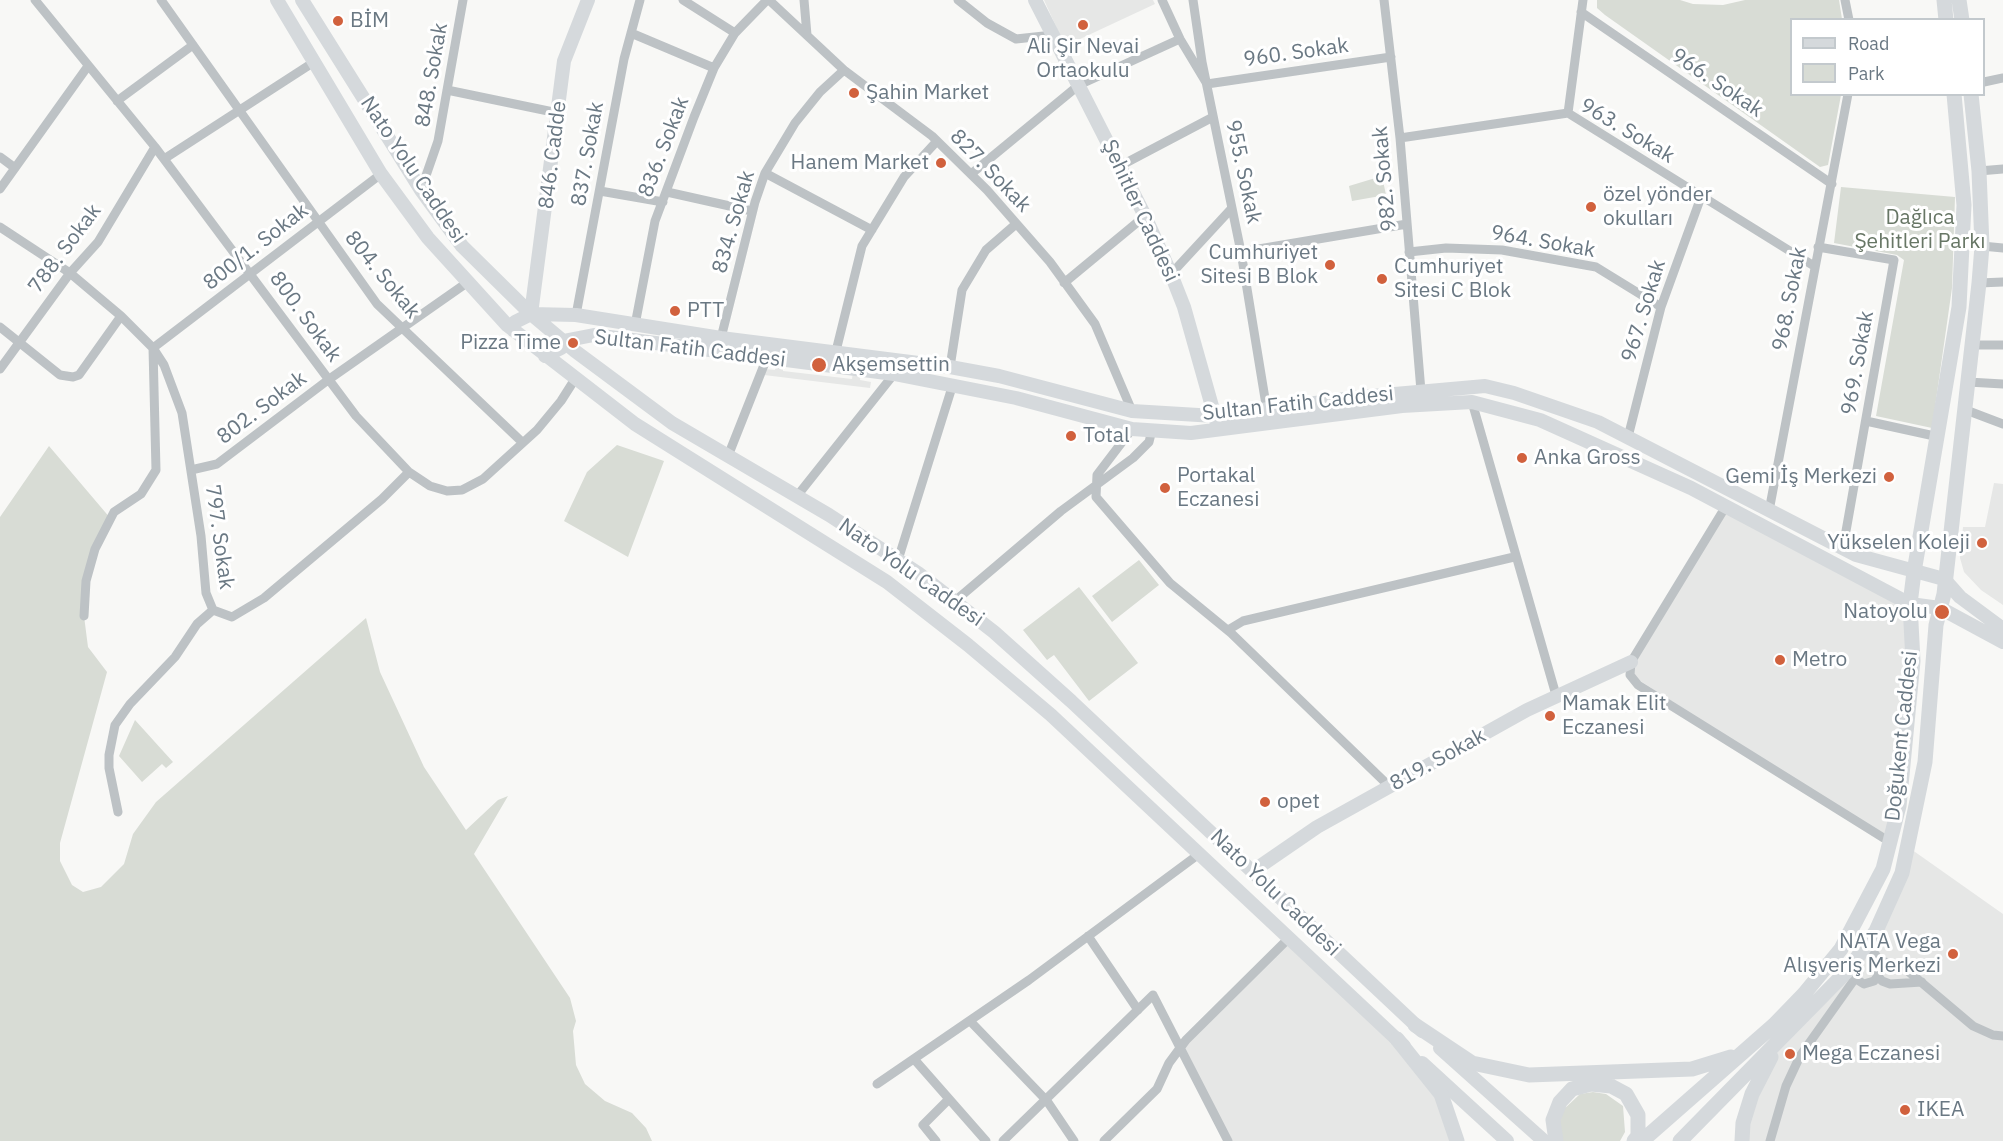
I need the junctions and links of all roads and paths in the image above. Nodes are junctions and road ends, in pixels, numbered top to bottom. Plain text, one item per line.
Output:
1 (35, 0) edge
2 (161, 0) edge
3 (277, 0) edge
4 (302, 0) edge
5 (463, 0) edge
6 (588, 0) edge
7 (640, 0) edge
8 (683, 0) edge
9 (768, 0) edge
10 (804, 0) edge
11 (958, 0) edge
12 (1035, 0) edge
13 (1162, 0) edge
14 (1193, 0) edge
15 (1384, 0) edge
16 (1583, 0) edge
17 (1845, 0) edge
18 (1944, 0) edge
19 (1959, 0) edge
20 (1581, 12) junction
21 (1849, 18) edge
22 (1946, 18) edge
23 (1962, 18) edge
24 (631, 33) junction
25 (735, 33) junction
26 (807, 35) junction
27 (1053, 35) junction
28 (1180, 39) junction
29 (193, 45) junction
30 (1390, 57) junction
31 (314, 62) junction
32 (88, 66) junction
33 (714, 68) junction
34 (844, 70) junction
35 (2003, 78) edge
36 (1985, 82) edge
37 (1207, 84) junction
38 (1079, 85) junction
39 (447, 90) junction
40 (1848, 96) edge
41 (1954, 96) edge
42 (1971, 96) edge
43 (117, 101) junction
44 (239, 110) junction
45 (558, 113) junction
46 (1568, 113) junction
47 (1214, 117) junction
48 (1400, 138) junction
49 (937, 141) junction
50 (155, 147) junction
51 (0, 157) edge
52 (164, 159) junction
53 (1120, 166) junction
54 (15, 168) junction
55 (2003, 170) edge
56 (1979, 171) junction
57 (765, 173) junction
58 (381, 174) junction
59 (971, 174) junction
60 (1832, 184) junction
61 (0, 189) edge
62 (421, 190) junction
63 (600, 191) junction
64 (667, 192) junction
65 (1701, 197) junction
66 (663, 202) junction
67 (1232, 208) junction
68 (752, 211) junction
69 (1145, 216) junction
70 (317, 223) junction
71 (1016, 224) junction
72 (1407, 224) junction
73 (0, 227) edge
74 (872, 230) junction
75 (1982, 246) junction
76 (1818, 247) junction
77 (2003, 248) edge
78 (1241, 252) junction
79 (1409, 252) junction
80 (1814, 266) junction
81 (70, 273) junction
82 (251, 274) junction
83 (1171, 274) junction
84 (468, 282) junction
85 (2003, 282) edge
86 (1064, 283) junction
87 (1979, 283) junction
88 (1661, 307) junction
89 (531, 314) junction
90 (576, 315) junction
91 (121, 316) junction
92 (635, 324) junction
93 (0, 327) edge
94 (401, 329) junction
95 (513, 330) junction
96 (722, 338) junction
97 (19, 339) junction
98 (563, 341) junction
99 (772, 344) junction
100 (1973, 345) junction
101 (2003, 345) edge
102 (153, 348) junction
103 (836, 351) junction
104 (545, 356) junction
105 (766, 358) junction
106 (950, 367) junction
107 (0, 369) edge
108 (894, 374) junction
109 (575, 379) junction
110 (328, 380) junction
111 (1968, 382) junction
112 (953, 384) junction
113 (2003, 384) edge
114 (1421, 391) junction
115 (1472, 402) junction
116 (1966, 410) junction
117 (1132, 411) junction
118 (1215, 416) junction
119 (1268, 416) junction
120 (1866, 421) junction
121 (2003, 424) edge
122 (1132, 429) junction
123 (1152, 430) junction
124 (1219, 432) junction
125 (1628, 437) junction
126 (1939, 437) junction
127 (522, 442) junction
128 (728, 456) junction
129 (190, 470) junction
130 (409, 472) junction
131 (1095, 486) junction
132 (797, 496) junction
133 (1726, 506) junction
134 (1769, 511) junction
135 (1843, 548) junction
136 (1514, 557) junction
137 (898, 560) junction
138 (1914, 572) junction
139 (1944, 579) junction
140 (954, 602) junction
141 (1910, 604) junction
142 (1940, 608) junction
143 (213, 610) junction
144 (84, 616) dead end
145 (2003, 629) edge
146 (1228, 630) junction
147 (2003, 642) edge
148 (1631, 662) junction
149 (1556, 695) junction
150 (1390, 787) junction
151 (118, 812) dead end
152 (1890, 842) junction
153 (1199, 854) junction
154 (1253, 871) junction
155 (1088, 936) junction
156 (1289, 938) junction
157 (1862, 950) junction
158 (1880, 961) junction
159 (1851, 976) junction
160 (1878, 976) junction
161 (1922, 982) junction
162 (1138, 1010) junction
163 (970, 1021) junction
164 (1414, 1025) junction
165 (1774, 1025) junction
166 (2003, 1036) edge
167 (1397, 1039) junction
168 (1781, 1039) junction
169 (1180, 1046) junction
170 (914, 1059) junction
171 (877, 1084) dead end
172 (949, 1100) junction
173 (1047, 1101) junction
174 (936, 1141) edge
175 (986, 1141) edge
176 (1004, 1141) edge
177 (1074, 1141) edge
178 (1104, 1141) edge
179 (1228, 1141) edge
180 (1457, 1141) edge
181 (1507, 1141) edge
182 (1544, 1141) edge
183 (1556, 1141) edge
184 (1634, 1141) edge
185 (1642, 1141) edge
186 (1680, 1141) edge
187 (1742, 1141) edge
188 (1770, 1141) edge

1 - 32 street, 800. Sokak
2 - 29 street, 804. Sokak
3 - 31 main road, Nato Yolu Caddesi
4 - 62 main road, Nato Yolu Caddesi
5 - 39 street, 848. Sokak
6 - 45 main road, 846. Cadde
7 - 24 street, 837. Sokak
8 - 25 street
9 - 25 street, 836. Sokak
9 - 26 street, 827. Sokak
10 - 26 street
11 - 27 street
12 - 27 main road, Şehitler Caddesi
13 - 28 street
14 - 37 street, 955. Sokak
15 - 30 street, 982. Sokak
16 - 20 street
17 - 21 street
18 - 22 main road
19 - 23 main road
20 - 46 street
20 - 60 street, 966. Sokak
24 - 33 street
24 - 63 street, 837. Sokak
25 - 33 street, 836. Sokak
26 - 34 street, 827. Sokak
27 - 38 main road, Şehitler Caddesi
28 - 37 street
28 - 38 street
29 - 43 street
29 - 44 street, 804. Sokak
30 - 37 street, 960. Sokak
30 - 48 street, 982. Sokak
31 - 44 street
31 - 58 main road, Nato Yolu Caddesi
32 - 43 street, 800. Sokak
32 - 54 street
33 - 64 street, 836. Sokak
34 - 49 street, 827. Sokak
34 - 57 street, 834. Sokak
35 - 36 street
37 - 47 street, 955. Sokak
38 - 53 main road, Şehitler Caddesi
38 - 59 street
39 - 45 street
39 - 62 street, 848. Sokak
40 - 60 street, 968. Sokak
41 - 126 main road, Doğukent Caddesi
42 - 56 main road, Doğukent Caddesi
43 - 50 street, 800. Sokak
44 - 52 street
44 - 70 street, 804. Sokak
45 - 89 main road, 846. Cadde
46 - 48 street, 963. Sokak
46 - 65 street, 963. Sokak
47 - 53 street
47 - 67 street, 955. Sokak
48 - 72 street, 982. Sokak
49 - 59 street, 827. Sokak
49 - 74 street
50 - 52 street, 800. Sokak
50 - 81 street, 788. Sokak
51 - 54 street
52 - 82 street, 800. Sokak
53 - 69 main road, Şehitler Caddesi
54 - 61 street
55 - 56 street
56 - 75 main road, Doğukent Caddesi
57 - 68 street, 834. Sokak
57 - 74 street
58 - 70 street, 800/1. Sokak
58 - 84 main road, Nato Yolu Caddesi
59 - 71 street, 827. Sokak
60 - 76 street, 968. Sokak
62 - 89 main road, Nato Yolu Caddesi
63 - 66 street
63 - 90 street, 837. Sokak
64 - 66 street, 836. Sokak
64 - 68 street
65 - 80 street, 963. Sokak
65 - 88 street, 967. Sokak
66 - 92 street, 836. Sokak
67 - 78 street, 955. Sokak
67 - 83 street
68 - 96 street, 834. Sokak
69 - 83 main road, Şehitler Caddesi
69 - 86 street
70 - 82 street, 800/1. Sokak
70 - 94 street, 804. Sokak
71 - 86 street, 827. Sokak
71 - 106 street
72 - 78 street
72 - 79 street, 982. Sokak
73 - 81 street, 797. Sokak
74 - 103 street
75 - 77 street
75 - 87 main road, Doğukent Caddesi
76 - 80 street, 968. Sokak
76 - 120 street, 969. Sokak
78 - 119 street, 955. Sokak
79 - 88 street, 964. Sokak
79 - 114 street, 982. Sokak
80 - 134 street, 968. Sokak
81 - 91 street, 797. Sokak
81 - 97 street, 788. Sokak
82 - 102 street, 800/1. Sokak
82 - 110 street, 800. Sokak
83 - 118 main road, Şehitler Caddesi
84 - 94 street, 802. Sokak
84 - 95 main road, Nato Yolu Caddesi
85 - 87 street
86 - 117 street, 827. Sokak
87 - 100 main road, Doğukent Caddesi
88 - 125 street, 967. Sokak
89 - 90 main road, Sultan Fatih Caddesi
89 - 95 main road
89 - 98 main road, Nato Yolu Caddesi
90 - 92 main road, Sultan Fatih Caddesi
91 - 97 street
91 - 102 street, 797. Sokak
92 - 96 main road, Sultan Fatih Caddesi
93 - 97 street
94 - 110 street, 802. Sokak
94 - 127 street, 804. Sokak
95 - 104 main road, Nato Yolu Caddesi
96 - 99 main road, Sultan Fatih Caddesi
97 - 107 street, 788. Sokak
98 - 104 main road, Sultan Fatih Caddesi
98 - 105 main road, Sultan Fatih Caddesi
98 - 128 main road, Nato Yolu Caddesi
99 - 103 main road, Sultan Fatih Caddesi
99 - 105 street
100 - 101 street
100 - 111 main road, Doğukent Caddesi
102 - 129 street, 797. Sokak
102 - 144 street
103 - 106 main road, Sultan Fatih Caddesi
104 - 109 main road, Nato Yolu Caddesi
105 - 108 main road, Sultan Fatih Caddesi
105 - 128 street
106 - 117 main road, Sultan Fatih Caddesi
108 - 112 main road, Sultan Fatih Caddesi
108 - 132 street
109 - 127 street, 800. Sokak
109 - 153 main road, Nato Yolu Caddesi
110 - 129 street, 802. Sokak
110 - 130 street, 800. Sokak
111 - 113 street
111 - 116 main road, Doğukent Caddesi
112 - 122 main road, Sultan Fatih Caddesi
112 - 137 street
114 - 119 main road, Sultan Fatih Caddesi
114 - 125 main road, Sultan Fatih Caddesi
115 - 119 main road, Sultan Fatih Caddesi
115 - 133 main road, Sultan Fatih Caddesi
115 - 136 street
116 - 121 street
116 - 139 main road, Doğukent Caddesi
117 - 118 main road, Sultan Fatih Caddesi
118 - 119 main road, Sultan Fatih Caddesi
118 - 124 main road, Şehitler Caddesi
119 - 124 main road, Sultan Fatih Caddesi
120 - 126 street
120 - 135 street, 969. Sokak
122 - 123 main road, Sultan Fatih Caddesi
122 - 131 street
123 - 124 main road, Sultan Fatih Caddesi
123 - 131 street
125 - 134 main road, Sultan Fatih Caddesi
126 - 138 main road, Doğukent Caddesi
127 - 130 street, 800. Sokak
128 - 132 main road, Nato Yolu Caddesi
129 - 143 street, 797. Sokak
130 - 143 street, 797. Sokak
131 - 140 street
131 - 146 street
132 - 137 main road, Nato Yolu Caddesi
133 - 141 main road, Sultan Fatih Caddesi
133 - 148 street
134 - 135 main road, Sultan Fatih Caddesi
135 - 138 main road, Sultan Fatih Caddesi
136 - 146 street
136 - 149 street
137 - 140 main road, Nato Yolu Caddesi
138 - 139 main road, Sultan Fatih Caddesi
138 - 141 main road, Doğukent Caddesi
139 - 142 main road, Doğukent Caddesi
139 - 145 main road
140 - 154 main road, Nato Yolu Caddesi
141 - 142 main road, Sultan Fatih Caddesi
141 - 152 main road, Doğukent Caddesi
142 - 147 main road, Sultan Fatih Caddesi
142 - 157 main road, Doğukent Caddesi
143 - 151 street
146 - 150 street
148 - 149 main road, 819. Sokak
148 - 152 street
149 - 150 main road, 819. Sokak
150 - 154 main road, 819. Sokak
152 - 165 main road, Doğukent Caddesi
153 - 155 street
153 - 156 main road, Nato Yolu Caddesi
154 - 164 main road, Nato Yolu Caddesi
155 - 162 street
155 - 163 street
156 - 167 main road, Nato Yolu Caddesi
156 - 169 street
157 - 158 street
157 - 159 main road, Doğukent Caddesi
158 - 160 street
158 - 161 street
159 - 160 street
159 - 168 main road, Doğukent Caddesi
159 - 188 street
160 - 161 street
161 - 166 street
162 - 169 street
162 - 173 street
163 - 170 street
163 - 173 street
164 - 165 main road
164 - 182 main road, Nato Yolu Caddesi
165 - 185 main road, Doğukent Caddesi
167 - 180 main road
167 - 181 main road, Nato Yolu Caddesi
168 - 186 main road, Doğukent Caddesi
168 - 187 main road
169 - 178 street
169 - 179 street
170 - 171 street
170 - 172 street
172 - 174 street
172 - 175 street
173 - 176 street
173 - 177 street
183 - 184 main road

